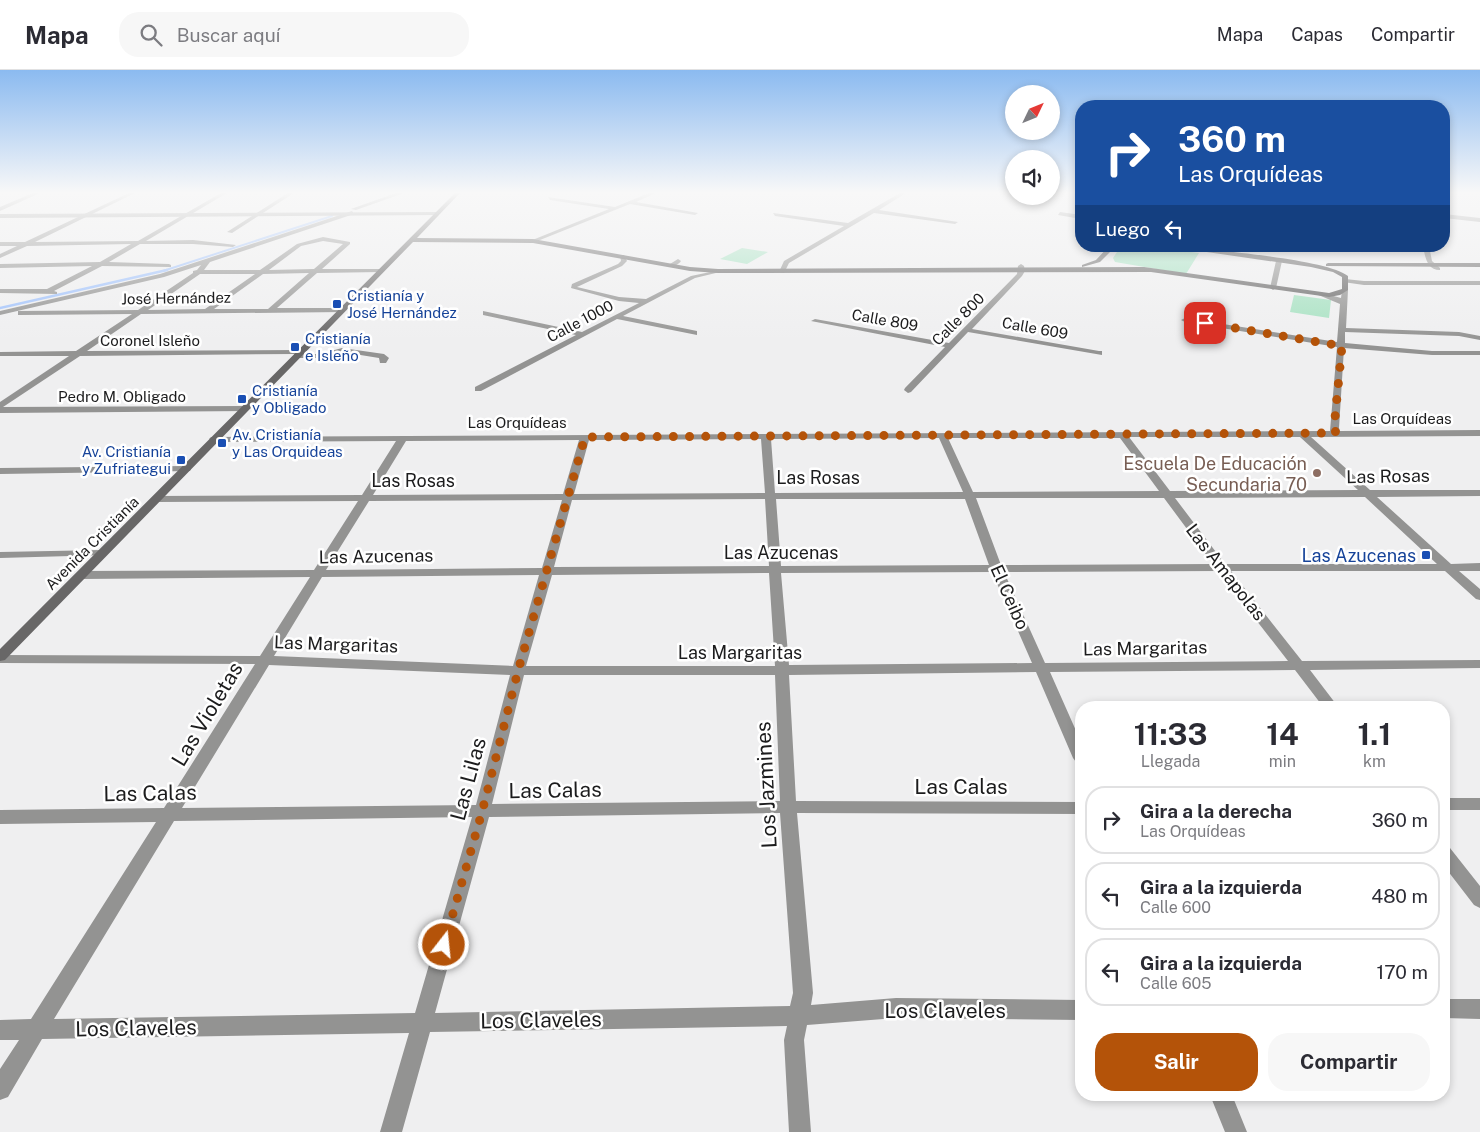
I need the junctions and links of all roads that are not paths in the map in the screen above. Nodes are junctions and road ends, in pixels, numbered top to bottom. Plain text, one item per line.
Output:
1 (28, 243) junction
2 (76, 243) edge
3 (137, 243) edge
4 (206, 243) edge
5 (240, 243) edge
6 (260, 243) edge
7 (307, 243) edge
8 (346, 243) edge
9 (408, 243) edge
10 (553, 243) edge
11 (556, 243) edge
12 (819, 243) edge
13 (0, 244) edge
14 (232, 245) junction
15 (1108, 252) edge
16 (1212, 252) edge
17 (1427, 252) edge
18 (0, 256) edge
19 (622, 256) junction
20 (1102, 258) junction
21 (209, 259) junction
22 (1278, 261) junction
23 (675, 263) junction
24 (100, 264) junction
25 (1310, 265) junction
26 (0, 266) edge
27 (169, 266) junction
28 (1435, 267) junction
29 (1480, 267) edge
30 (690, 268) junction
31 (1022, 268) junction
32 (783, 269) junction
33 (1151, 270) junction
34 (380, 271) junction
35 (718, 271) junction
36 (175, 272) junction
37 (199, 272) junction
38 (259, 272) junction
39 (315, 272) junction
40 (694, 277) junction
41 (1345, 279) junction
42 (1480, 283) edge
43 (1273, 288) junction
44 (1344, 290) junction
45 (0, 291) edge
46 (52, 292) junction
47 (1320, 294) junction
48 (646, 301) junction
49 (1344, 303) junction
50 (0, 306) edge
51 (12, 310) junction
52 (208, 310) junction
53 (271, 310) junction
54 (341, 310) junction
55 (139, 312) junction
56 (0, 313) edge
57 (486, 313) dead end
58 (617, 317) junction
59 (1185, 320) dead end
60 (815, 321) dead end
61 (967, 330) junction
62 (1342, 330) junction
63 (694, 333) dead end
64 (583, 334) junction
65 (1480, 338) edge
66 (950, 346) junction
67 (1342, 346) junction
68 (1099, 353) dead end
69 (1480, 353) edge
70 (0, 354) edge
71 (77, 354) junction
72 (299, 354) junction
73 (383, 361) dead end
74 (478, 389) dead end
75 (908, 390) dead end
76 (0, 406) edge
77 (245, 409) junction
78 (0, 410) edge
79 (1301, 433) junction
80 (1336, 433) junction
81 (1122, 434) junction
82 (1480, 434) edge
83 (942, 435) junction
84 (766, 436) junction
85 (585, 437) junction
86 (403, 438) junction
87 (214, 439) junction
88 (186, 469) junction
89 (0, 471) edge
90 (1480, 492) edge
91 (969, 494) junction
92 (1369, 494) junction
93 (769, 495) junction
94 (568, 496) junction
95 (1168, 496) junction
96 (365, 498) junction
97 (156, 499) junction
98 (102, 553) junction
99 (0, 555) edge
100 (1480, 567) edge
101 (1222, 568) junction
102 (1449, 568) junction
103 (774, 570) junction
104 (997, 570) junction
105 (548, 571) junction
106 (82, 574) junction
107 (317, 575) junction
108 (1480, 596) edge
109 (0, 658) edge
110 (264, 660) junction
111 (1480, 664) edge
112 (1299, 665) junction
113 (1042, 668) junction
114 (782, 670) junction
115 (518, 671) junction
116 (1327, 701) edge
117 (1075, 744) edge
118 (1450, 804) edge
119 (1480, 804) edge
120 (788, 807) junction
121 (1075, 808) edge
122 (482, 812) junction
123 (170, 814) junction
124 (0, 817) edge
125 (1450, 860) edge
126 (1480, 900) edge
127 (1450, 1009) edge
128 (1480, 1009) edge
129 (1075, 1010) edge
130 (798, 1016) junction
131 (422, 1021) junction
132 (0, 1030) edge
133 (37, 1030) junction
134 (0, 1089) edge
135 (1223, 1101) edge
136 (391, 1132) edge
137 (800, 1132) edge
138 (1236, 1132) edge

1 - 2 street
1 - 13 street
1 - 18 street
3 - 24 street
4 - 14 street
5 - 14 street
6 - 21 street
7 - 38 street
8 - 39 street
9 - 34 main road, Avenida Cristianía
10 - 19 main road
11 - 23 main road
12 - 32 street
14 - 27 street
15 - 20 main road
16 - 22 main road
17 - 28 street
19 - 23 main road
19 - 48 street
20 - 31 main road
20 - 33 main road
21 - 36 street
21 - 37 street
22 - 25 main road
22 - 43 street
23 - 30 main road
23 - 32 main road
24 - 26 street
24 - 27 street
24 - 46 street
25 - 28 main road
25 - 41 main road
27 - 46 street
28 - 29 main road
28 - 41 main road
30 - 35 main road
30 - 40 street
31 - 32 main road
31 - 33 main road
31 - 61 street, Calle 800
32 - 35 main road
33 - 43 main road
34 - 39 street
34 - 54 main road, Avenida Cristianía
35 - 40 street, Calle 1000
36 - 37 street
36 - 51 street
37 - 38 street
37 - 55 street
38 - 39 street
38 - 52 street
39 - 53 street
40 - 48 street, Calle 1000
41 - 42 street
41 - 44 main road
43 - 47 main road
44 - 47 main road
44 - 49 street
45 - 46 street
46 - 50 street
47 - 49 street
48 - 58 street, Calle 1000
49 - 62 street
51 - 55 street, José Hernández
51 - 56 street
52 - 53 street, José Hernández
52 - 55 street, José Hernández
53 - 54 street, José Hernández
54 - 72 main road, Avenida Cristianía
55 - 71 street
57 - 64 street
58 - 63 street
58 - 64 street, Calle 1000
59 - 67 street
60 - 66 street, Calle 809
61 - 66 street, Calle 800
61 - 68 street, Calle 609
62 - 65 street
62 - 67 street
64 - 74 street, Calle 1000
66 - 75 street, Calle 800
67 - 69 street
67 - 80 street
70 - 71 street, Coronel Isleño
71 - 72 street, Coronel Isleño
71 - 76 street
72 - 73 street, Coronel Isleño
72 - 77 main road, Avenida Cristianía
77 - 78 street, Pedro M. Obligado
77 - 87 main road, Avenida Cristianía
79 - 80 street, Las Orquídeas
79 - 81 street, Las Orquídeas
79 - 92 street
80 - 82 street, Las Orquídeas
81 - 83 street, Las Orquídeas
81 - 95 street, Las Amapolas
83 - 84 street, Las Orquídeas
83 - 91 street, El Ceibo
84 - 85 street, Las Orquídeas
84 - 93 street, Los Jazmines
85 - 86 street, Las Orquídeas
85 - 94 street, Las Lilas
86 - 87 street, Las Orquídeas
86 - 96 street, Las Violetas
87 - 88 main road, Avenida Cristianía
88 - 89 street
88 - 97 main road, Avenida Cristianía
90 - 92 street, Las Rosas
91 - 93 street, Las Rosas
91 - 95 street, Las Rosas
91 - 104 street, El Ceibo
92 - 95 street, Las Rosas
92 - 102 street
93 - 94 street, Las Rosas
93 - 103 street, Los Jazmines
94 - 96 street, Las Rosas
94 - 105 street, Las Lilas
95 - 101 street, Las Amapolas
96 - 97 street, Las Rosas
96 - 107 street, Las Violetas
97 - 98 main road, Avenida Cristianía
98 - 99 street
98 - 106 main road, Avenida Cristianía
100 - 102 street, Las Azucenas
101 - 102 street, Las Azucenas
101 - 104 street, Las Azucenas
101 - 112 street, Las Amapolas
102 - 108 street
103 - 104 street, Las Azucenas
103 - 105 street, Las Azucenas
103 - 114 street, Los Jazmines
104 - 113 street, El Ceibo
105 - 107 street, Las Azucenas
105 - 115 street, Las Lilas
106 - 107 street, Las Azucenas
106 - 109 main road, Avenida Cristianía
107 - 110 street, Las Violetas
109 - 110 street, Las Margaritas
110 - 115 street, Las Margaritas
110 - 123 street, Las Violetas
111 - 112 street, Las Margaritas
112 - 113 street, Las Margaritas
112 - 116 street, Las Amapolas
113 - 114 street, Las Margaritas
113 - 117 street, El Ceibo
114 - 115 street, Las Margaritas
114 - 120 street, Los Jazmines
115 - 122 street, Las Lilas
118 - 119 street
120 - 121 street, Las Calas
120 - 122 street, Las Calas
120 - 130 street, Los Jazmines
122 - 123 street, Las Calas
122 - 131 street, Las Lilas
123 - 124 street, Las Calas
123 - 133 street, Las Violetas
125 - 126 street
127 - 128 street
129 - 130 street, Los Claveles
130 - 131 street, Los Claveles
130 - 137 street, Los Jazmines
131 - 133 street, Los Claveles
131 - 136 street, Las Lilas
132 - 133 street, Los Claveles
133 - 134 street, Las Violetas
135 - 138 street

